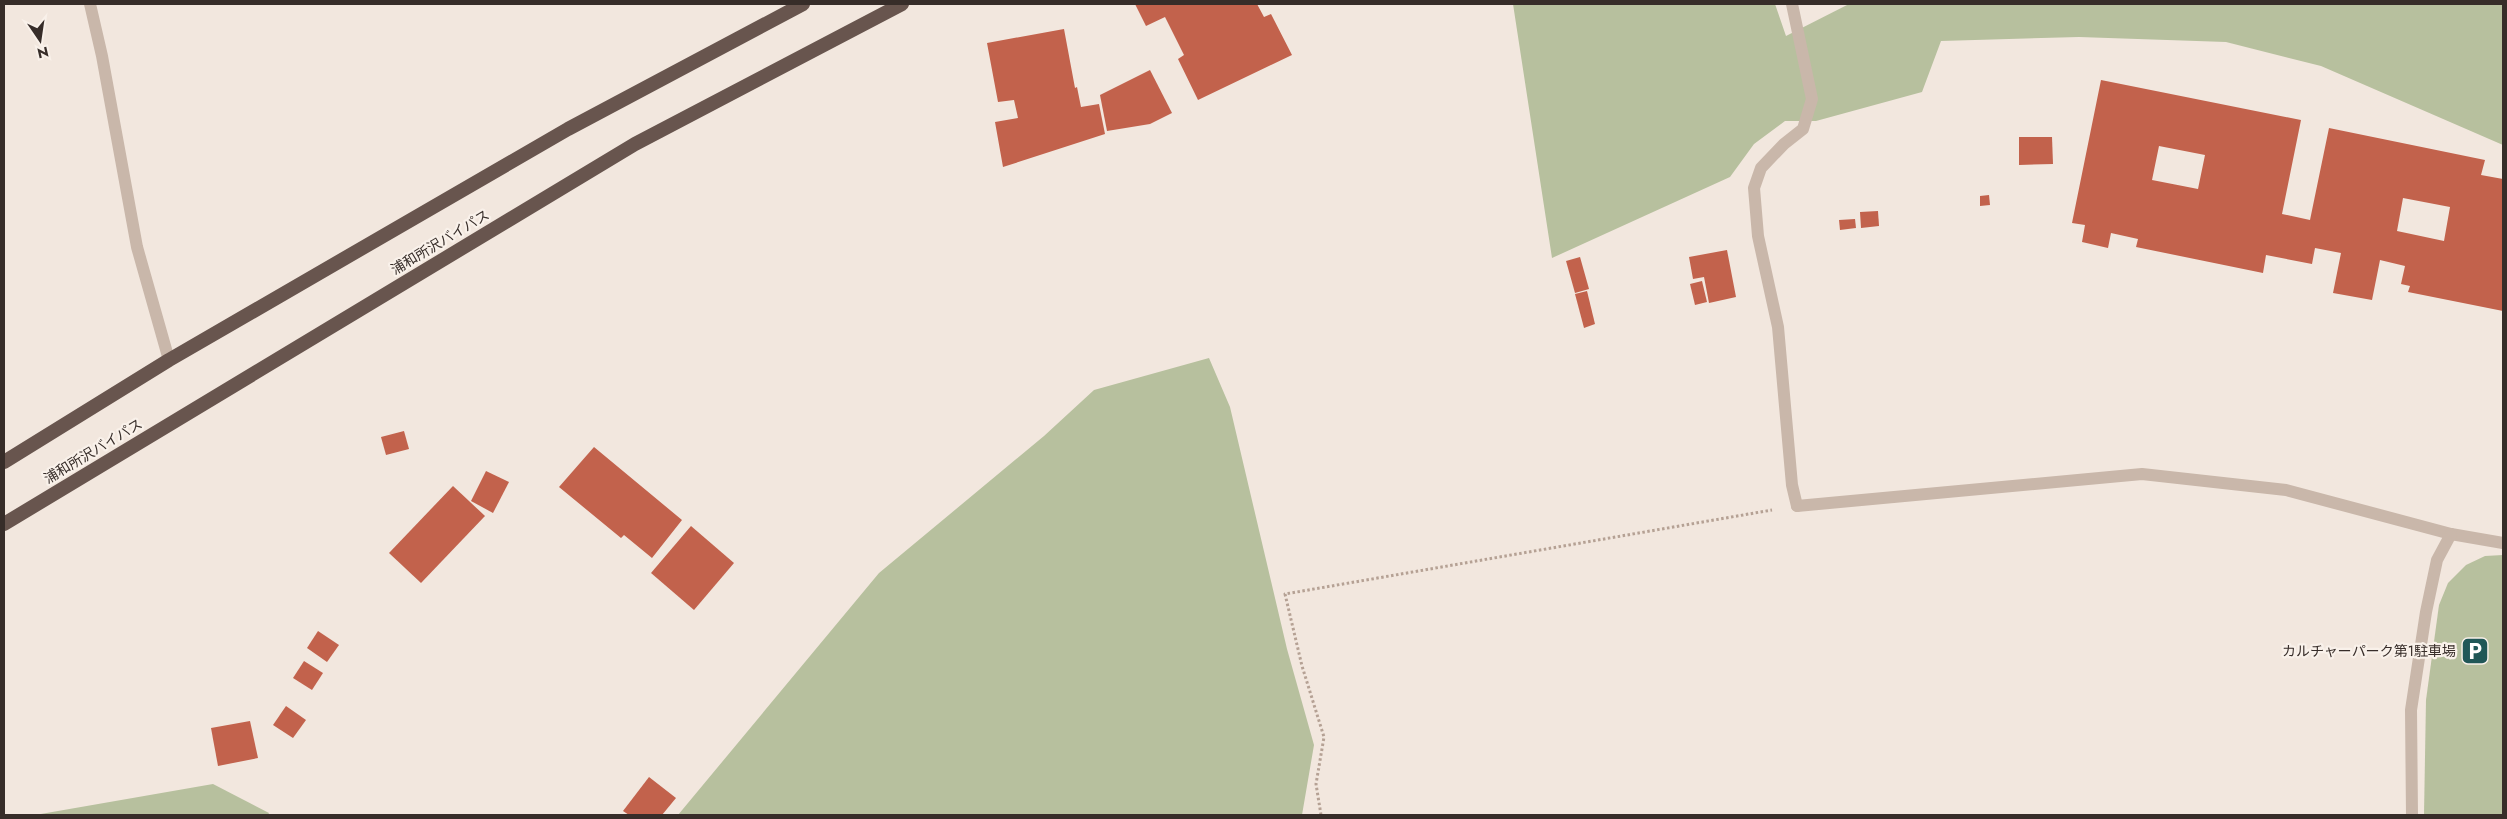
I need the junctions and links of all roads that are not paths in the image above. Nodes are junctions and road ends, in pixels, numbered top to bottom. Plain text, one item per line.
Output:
1 (90, 4) edge
2 (803, 4) edge
3 (902, 4) edge
4 (1792, 4) edge
5 (169, 360) junction
6 (4, 462) edge
7 (4, 524) edge
8 (2451, 534) junction
9 (2503, 543) edge
10 (2412, 815) edge

1 - 5 street
2 - 5 highway
3 - 7 highway, 浦和所沢バイパス
4 - 8 street
5 - 6 highway
8 - 9 street
8 - 10 street

